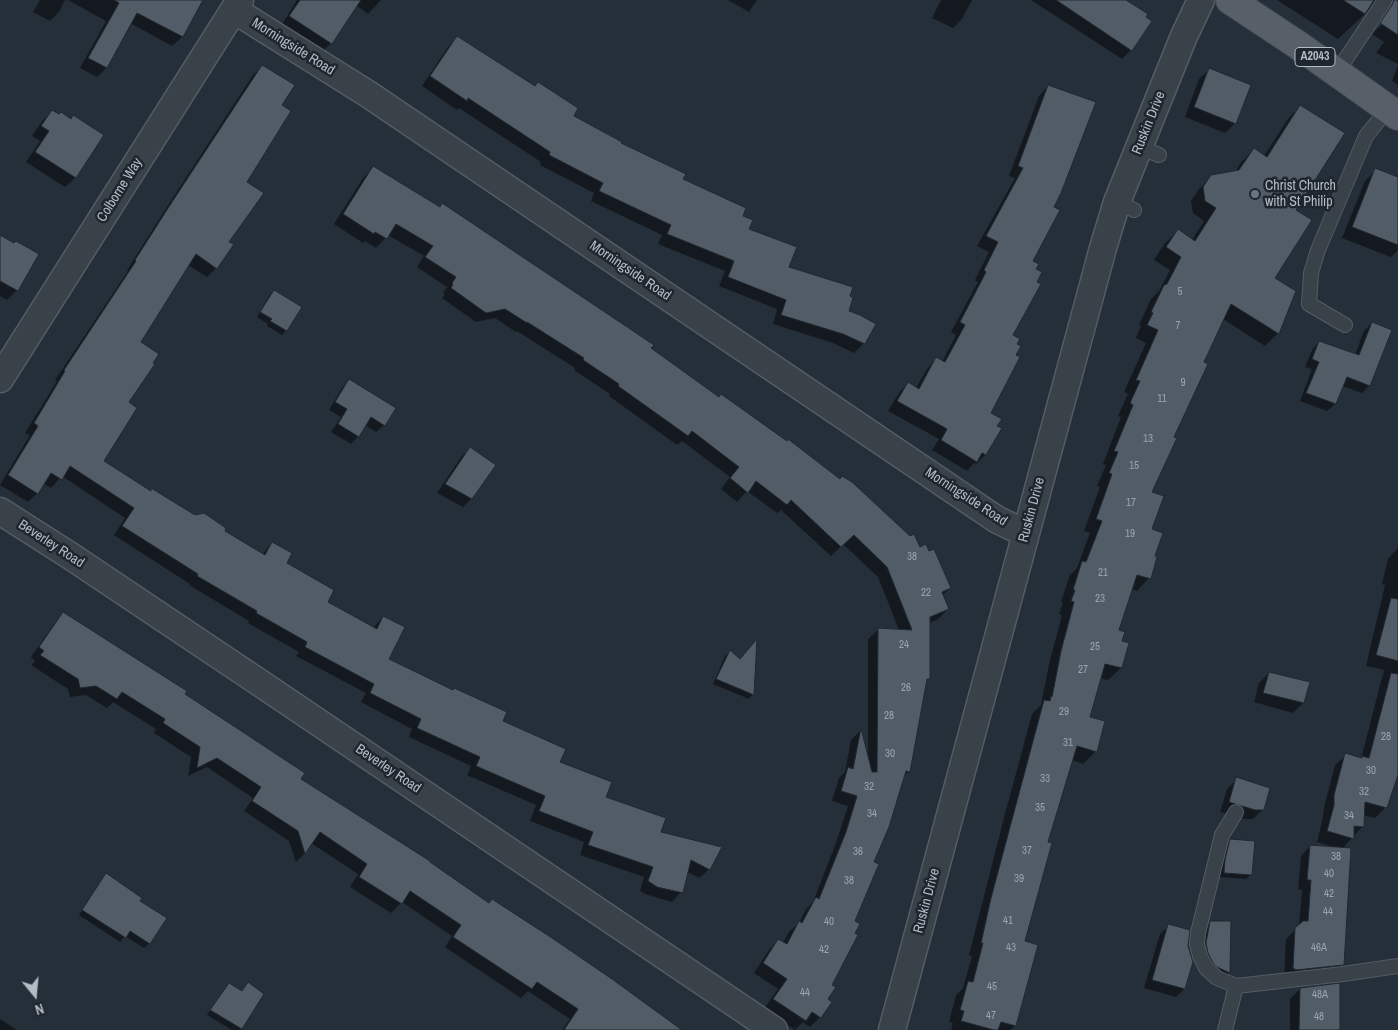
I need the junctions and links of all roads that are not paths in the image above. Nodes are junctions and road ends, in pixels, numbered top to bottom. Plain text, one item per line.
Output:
1 (1201, 0) edge
2 (1230, 0) edge
3 (1384, 0) edge
4 (237, 5) edge
5 (1337, 72) junction
6 (1392, 113) edge
7 (1345, 325) dead end
8 (10, 343) edge
9 (0, 379) edge
10 (0, 511) edge
11 (1026, 532) junction
12 (1236, 812) dead end
13 (1398, 966) edge
14 (1236, 986) junction
15 (774, 1030) edge
16 (892, 1030) edge
17 (1225, 1030) edge

1 - 11 street, Ruskin Drive
2 - 5 main road, A2043
3 - 5 lane
4 - 8 street, Colborne Way
4 - 11 street, Morningside Road
5 - 6 main road, A2043
6 - 7 lane
8 - 9 street, Colborne Way
10 - 15 street, Beverley Road
11 - 16 street, Ruskin Drive
12 - 14 lane
13 - 14 lane
14 - 17 lane

